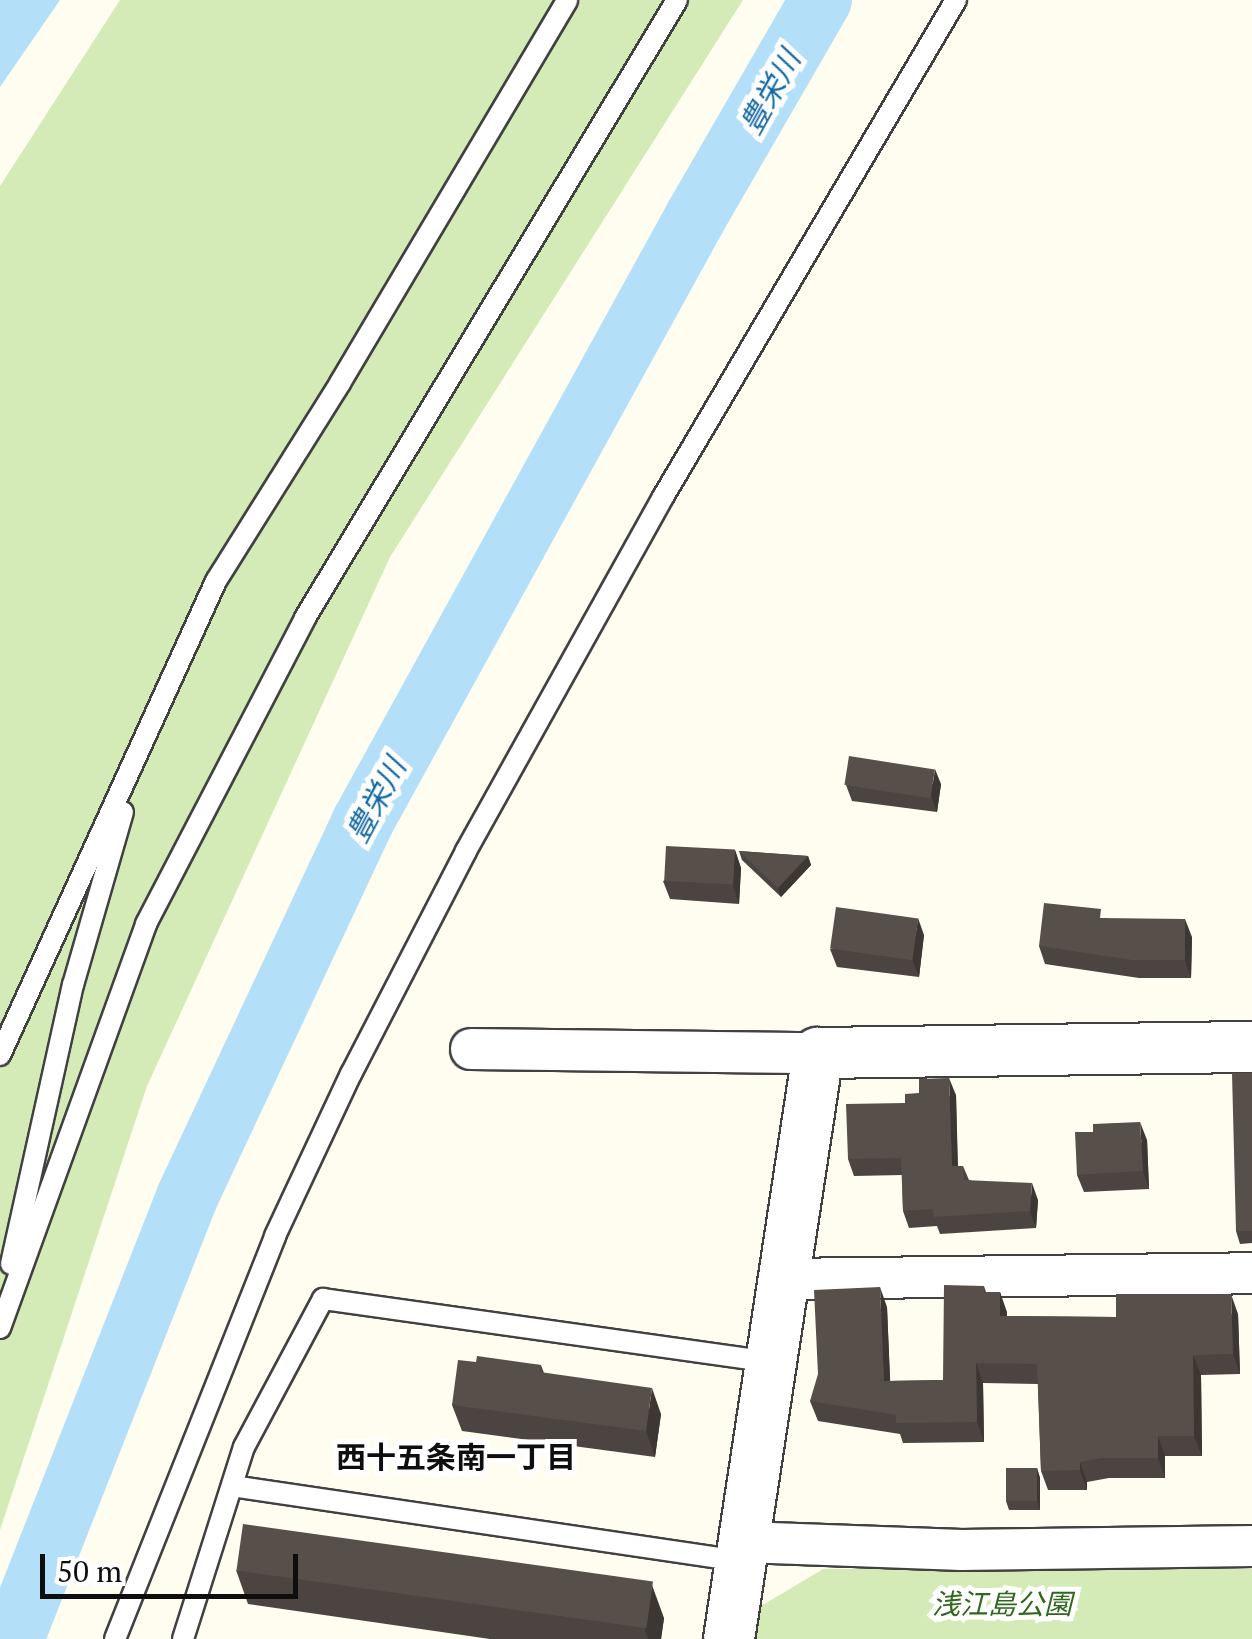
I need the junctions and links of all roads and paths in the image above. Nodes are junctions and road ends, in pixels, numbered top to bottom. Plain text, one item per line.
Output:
1 (567, 0) edge
2 (678, 0) edge
3 (956, 0) edge
4 (142, 748) junction
5 (1252, 1047) edge
6 (470, 1048) dead end
7 (818, 1053) junction
8 (0, 1055) edge
9 (1252, 1273) edge
10 (781, 1278) junction
11 (0, 1308) edge
12 (0, 1328) edge
13 (756, 1360) dead end
14 (232, 1486) junction
15 (1252, 1546) edge
16 (742, 1551) junction
17 (115, 1639) edge
18 (183, 1639) edge
19 (729, 1639) edge

1 - 4 lane
2 - 12 lane
3 - 17 lane
4 - 8 lane
4 - 11 lane
5 - 7 street
6 - 7 street
7 - 10 street
9 - 10 street
10 - 16 street
13 - 14 lane
14 - 16 lane
14 - 18 lane
15 - 16 street
16 - 19 street

